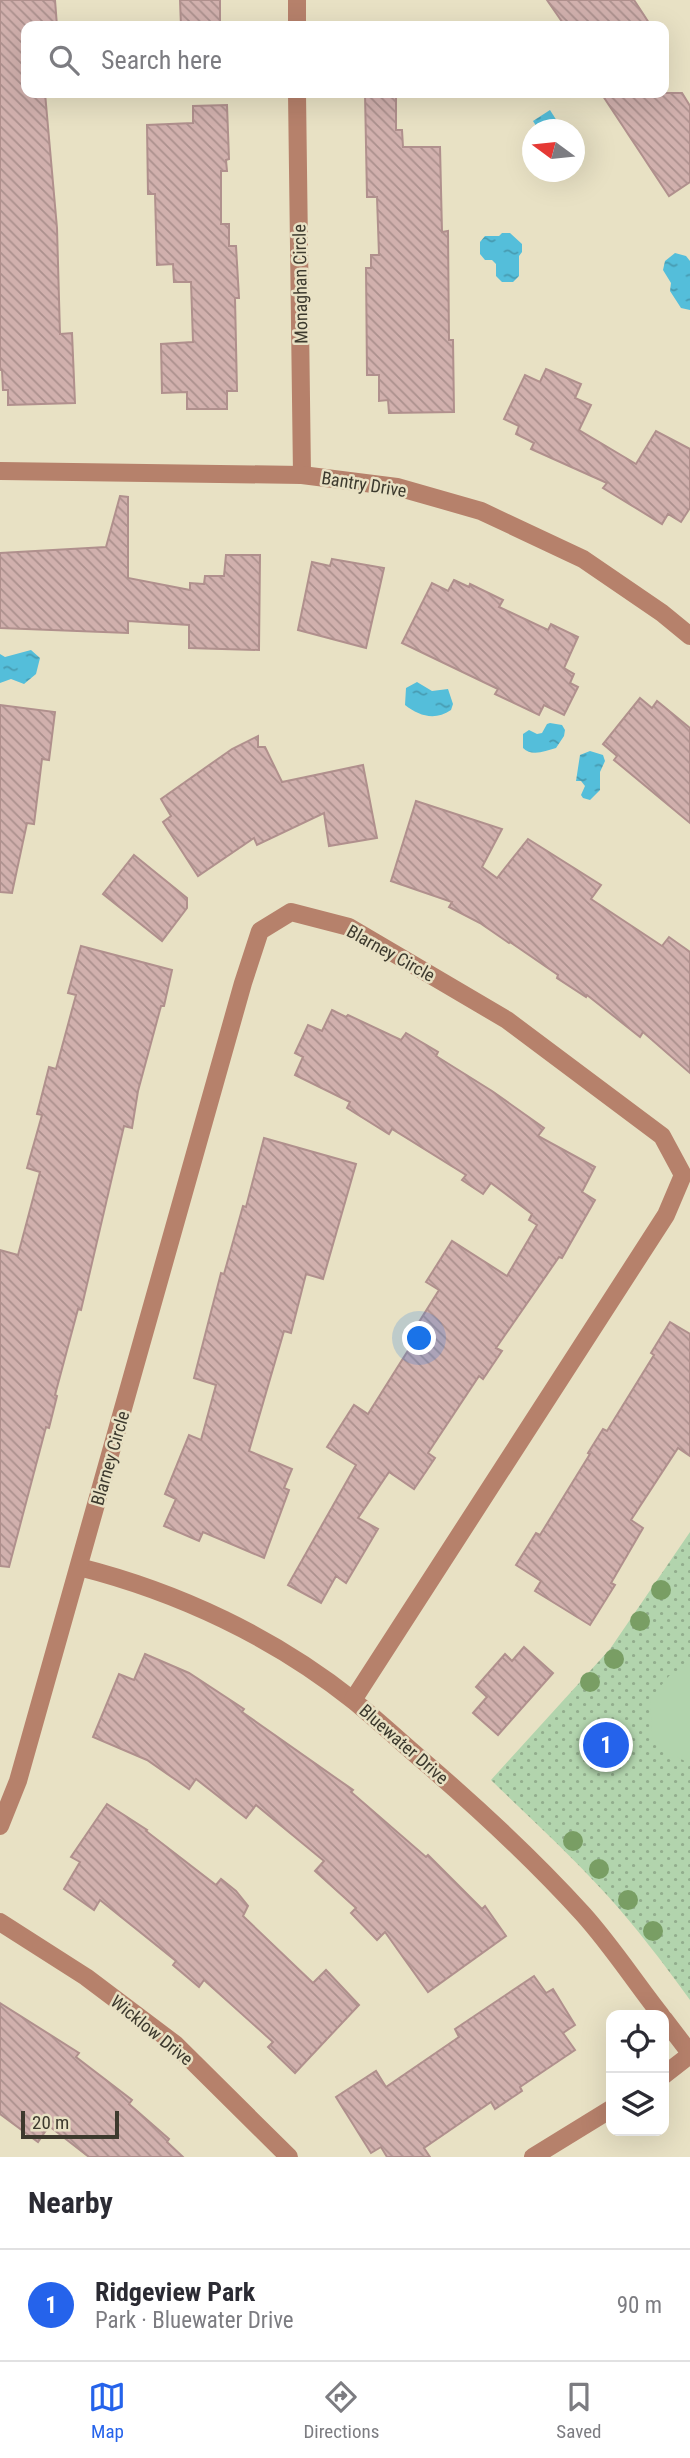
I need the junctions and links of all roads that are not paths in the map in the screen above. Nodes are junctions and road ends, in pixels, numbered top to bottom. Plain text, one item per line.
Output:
1 (297, 0) edge
2 (297, 21) edge
3 (298, 98) edge
4 (0, 471) edge
5 (302, 475) junction
6 (690, 636) edge
7 (79, 1567) junction
8 (353, 1700) junction
9 (0, 1826) edge
10 (0, 1922) edge
11 (657, 2010) edge
12 (669, 2026) edge
13 (690, 2054) edge
14 (666, 2073) edge
15 (606, 2112) edge
16 (289, 2157) edge
17 (533, 2157) edge

1 - 2 street
3 - 5 street, Monaghan Circle
4 - 5 street, Bantry Drive
5 - 6 street, Bantry Drive
7 - 8 street, Bluewater Drive
7 - 8 street, Blarney Circle
7 - 9 street, Blarney Circle
8 - 11 street, Bluewater Drive
10 - 16 street, Wicklow Drive
12 - 13 street, Bluewater Drive
13 - 14 street
15 - 17 street

